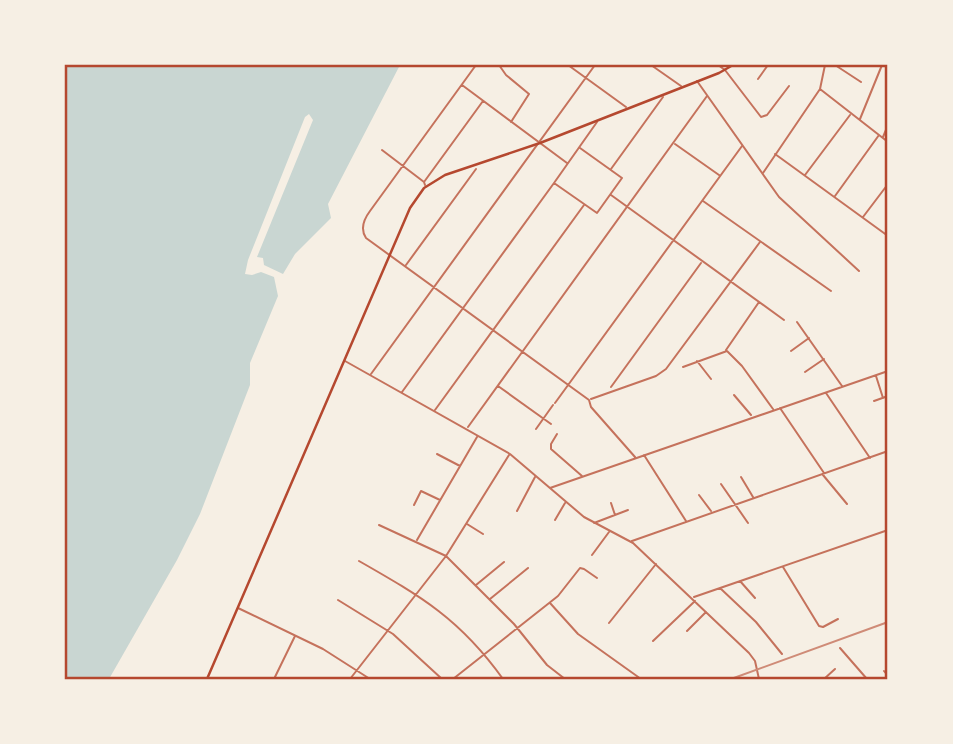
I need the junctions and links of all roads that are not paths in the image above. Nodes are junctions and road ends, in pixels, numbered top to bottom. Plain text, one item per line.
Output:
1 (475, 65) edge
2 (499, 65) edge
3 (568, 65) edge
4 (595, 65) edge
5 (651, 65) edge
6 (718, 65) edge
7 (733, 65) edge
8 (768, 65) edge
9 (825, 65) edge
10 (835, 65) edge
11 (882, 65) edge
12 (725, 70) junction
13 (586, 78) junction
14 (758, 79) dead end
15 (697, 81) junction
16 (861, 82) dead end
17 (461, 85) junction
18 (789, 86) dead end
19 (681, 87) junction
20 (820, 89) junction
21 (665, 93) junction
22 (707, 96) junction
23 (483, 101) junction
24 (627, 108) junction
25 (851, 113) junction
26 (600, 118) junction
27 (860, 120) junction
28 (511, 122) junction
29 (888, 125) edge
30 (879, 135) junction
31 (883, 138) junction
32 (888, 142) edge
33 (540, 143) junction
34 (674, 143) junction
35 (742, 146) junction
36 (580, 148) junction
37 (382, 150) dead end
38 (775, 155) junction
39 (568, 164) junction
40 (402, 165) junction
41 (476, 169) dead end
42 (611, 170) junction
43 (762, 174) junction
44 (720, 176) junction
45 (805, 176) junction
46 (425, 184) junction
47 (554, 184) junction
48 (888, 184) edge
49 (610, 195) junction
50 (835, 197) junction
51 (702, 200) junction
52 (584, 205) junction
53 (627, 207) junction
54 (863, 218) junction
55 (888, 236) edge
56 (674, 241) junction
57 (760, 242) junction
58 (390, 255) junction
59 (702, 262) junction
60 (405, 266) junction
61 (859, 271) dead end
62 (731, 283) junction
63 (434, 287) junction
64 (831, 291) dead end
65 (759, 302) junction
66 (463, 309) junction
67 (784, 320) dead end
68 (797, 322) dead end
69 (492, 330) junction
70 (809, 338) junction
71 (522, 351) junction
72 (726, 351) junction
73 (791, 351) dead end
74 (824, 359) junction
75 (344, 360) junction
76 (697, 361) junction
77 (683, 367) dead end
78 (888, 371) edge
79 (805, 372) dead end
80 (371, 375) junction
81 (875, 375) junction
82 (711, 379) dead end
83 (568, 384) junction
84 (497, 386) junction
85 (842, 386) junction
86 (611, 387) dead end
87 (402, 392) junction
88 (826, 392) junction
89 (734, 395) dead end
90 (888, 396) edge
91 (883, 398) junction
92 (589, 400) junction
93 (874, 401) dead end
94 (780, 407) junction
95 (773, 410) junction
96 (434, 411) junction
97 (752, 417) junction
98 (544, 419) junction
99 (551, 424) dead end
100 (466, 429) junction
101 (536, 429) dead end
102 (557, 434) dead end
103 (478, 436) junction
104 (888, 451) edge
105 (437, 454) dead end
106 (510, 454) junction
107 (643, 454) junction
108 (635, 457) junction
109 (870, 458) junction
110 (460, 466) junction
111 (824, 474) junction
112 (536, 476) junction
113 (582, 476) junction
114 (741, 477) dead end
115 (720, 484) dead end
116 (549, 488) junction
117 (699, 495) dead end
118 (754, 498) junction
119 (440, 500) junction
120 (566, 502) junction
121 (611, 503) dead end
122 (847, 504) dead end
123 (414, 505) dead end
124 (733, 505) junction
125 (628, 510) dead end
126 (517, 511) dead end
127 (711, 512) junction
128 (615, 515) junction
129 (555, 520) dead end
130 (686, 521) junction
131 (594, 523) junction
132 (748, 523) dead end
133 (467, 524) junction
134 (379, 525) dead end
135 (888, 530) edge
136 (609, 531) junction
137 (483, 534) dead end
138 (631, 541) junction
139 (416, 542) junction
140 (592, 555) dead end
141 (446, 556) junction
142 (359, 561) dead end
143 (505, 562) dead end
144 (656, 563) junction
145 (783, 566) junction
146 (528, 568) dead end
147 (597, 578) dead end
148 (740, 581) junction
149 (475, 585) junction
150 (720, 588) junction
151 (418, 595) junction
152 (755, 598) dead end
153 (694, 599) junction
154 (338, 600) dead end
155 (489, 600) junction
156 (549, 603) junction
157 (238, 608) junction
158 (707, 611) junction
159 (838, 619) dead end
160 (609, 623) dead end
161 (517, 628) junction
162 (389, 631) junction
163 (687, 631) dead end
164 (296, 635) junction
165 (653, 641) dead end
166 (840, 648) dead end
167 (485, 654) junction
168 (782, 654) dead end
169 (835, 669) dead end
170 (357, 670) junction
171 (884, 671) dead end
172 (888, 676) edge
173 (207, 679) edge
174 (274, 679) edge
175 (350, 679) edge
176 (369, 679) edge
177 (442, 679) edge
178 (453, 679) edge
179 (503, 679) edge
180 (565, 679) edge
181 (641, 679) edge
182 (759, 679) edge
183 (824, 679) edge
184 (867, 679) edge

1 - 17 street
2 - 28 street
3 - 13 street
4 - 13 street
5 - 19 street
6 - 12 street
7 - 12 main road
8 - 14 street
9 - 20 street
10 - 16 street
11 - 27 street
12 - 15 main road
12 - 18 street
13 - 24 street
13 - 33 street
15 - 19 main road
15 - 22 street
17 - 23 street
17 - 40 street
19 - 21 main road
20 - 25 street
20 - 38 street
21 - 24 main road
21 - 42 street
22 - 34 street
22 - 35 street
23 - 28 street
23 - 46 street
24 - 26 main road
25 - 27 street
25 - 45 street
26 - 33 main road
26 - 36 street
27 - 30 street
28 - 33 street
29 - 31 street
30 - 31 street
30 - 50 street
31 - 32 street
33 - 39 street
33 - 46 main road
33 - 63 street
34 - 44 street
34 - 53 street
35 - 43 street
35 - 44 street
36 - 39 street
36 - 42 street
37 - 40 street
38 - 43 street
38 - 45 street
39 - 47 street
40 - 46 street
40 - 58 street
41 - 60 street
42 - 49 street
43 - 61 street
44 - 51 street
45 - 50 street
46 - 58 main road
47 - 52 street
47 - 66 street
48 - 54 street
49 - 52 street
49 - 53 street
50 - 54 street
51 - 56 street
51 - 57 street
52 - 69 street
53 - 56 street
53 - 71 street
54 - 55 street
56 - 59 street
56 - 83 street
57 - 62 street
57 - 64 street
58 - 60 street
58 - 75 main road
59 - 62 street
59 - 86 street
60 - 63 street
62 - 65 street
62 - 92 street
63 - 66 street
63 - 80 street
65 - 67 street
65 - 72 street
66 - 69 street
66 - 87 street
68 - 70 street
69 - 71 street
69 - 96 street
70 - 73 street
70 - 74 street
71 - 83 street
71 - 84 street
72 - 76 street
72 - 95 street
74 - 79 street
74 - 85 street
75 - 80 street
75 - 157 main road
76 - 77 street
76 - 82 street
78 - 81 street
80 - 87 street
81 - 85 street
81 - 91 street
83 - 92 street
83 - 98 street
84 - 98 street
84 - 100 street
85 - 88 street
87 - 96 street
88 - 94 street
88 - 109 street
89 - 97 street
90 - 91 street
91 - 93 street
92 - 108 street
94 - 95 street
94 - 111 street
95 - 97 street
96 - 100 street
97 - 107 street
98 - 99 street
98 - 101 street
100 - 103 street
102 - 113 street
103 - 106 street
103 - 110 street
104 - 109 street
105 - 110 street
106 - 112 street
106 - 133 street
107 - 108 street
107 - 130 street
108 - 113 street
109 - 111 street
110 - 119 street
111 - 118 street
111 - 122 street
112 - 116 street
112 - 126 street
113 - 116 street
114 - 118 street
115 - 124 street
116 - 120 street
117 - 127 street
118 - 124 street
119 - 123 street
119 - 139 street
120 - 129 street
120 - 131 street
121 - 128 street
124 - 127 street
124 - 132 street
125 - 128 street
127 - 130 street
128 - 131 street
130 - 138 street
131 - 136 street
133 - 137 street
133 - 141 street
134 - 139 street
135 - 145 street
136 - 138 street
136 - 140 street
138 - 144 street
139 - 141 street
141 - 149 street
141 - 151 street
142 - 151 street
143 - 149 street
144 - 153 street
144 - 160 street
145 - 148 street
145 - 159 street
146 - 155 street
147 - 156 street
148 - 150 street
148 - 152 street
149 - 155 street
150 - 153 street
150 - 168 street
151 - 162 street
151 - 167 street
153 - 158 street
153 - 165 street
154 - 162 street
155 - 161 street
156 - 161 street
156 - 181 street
157 - 164 street
157 - 173 main road
158 - 163 street
158 - 182 street
161 - 167 street
161 - 180 street
162 - 170 street
162 - 177 street
164 - 170 street
164 - 174 street
166 - 184 street
167 - 178 street
167 - 179 street
169 - 183 street
170 - 175 street
170 - 176 street
171 - 172 street

